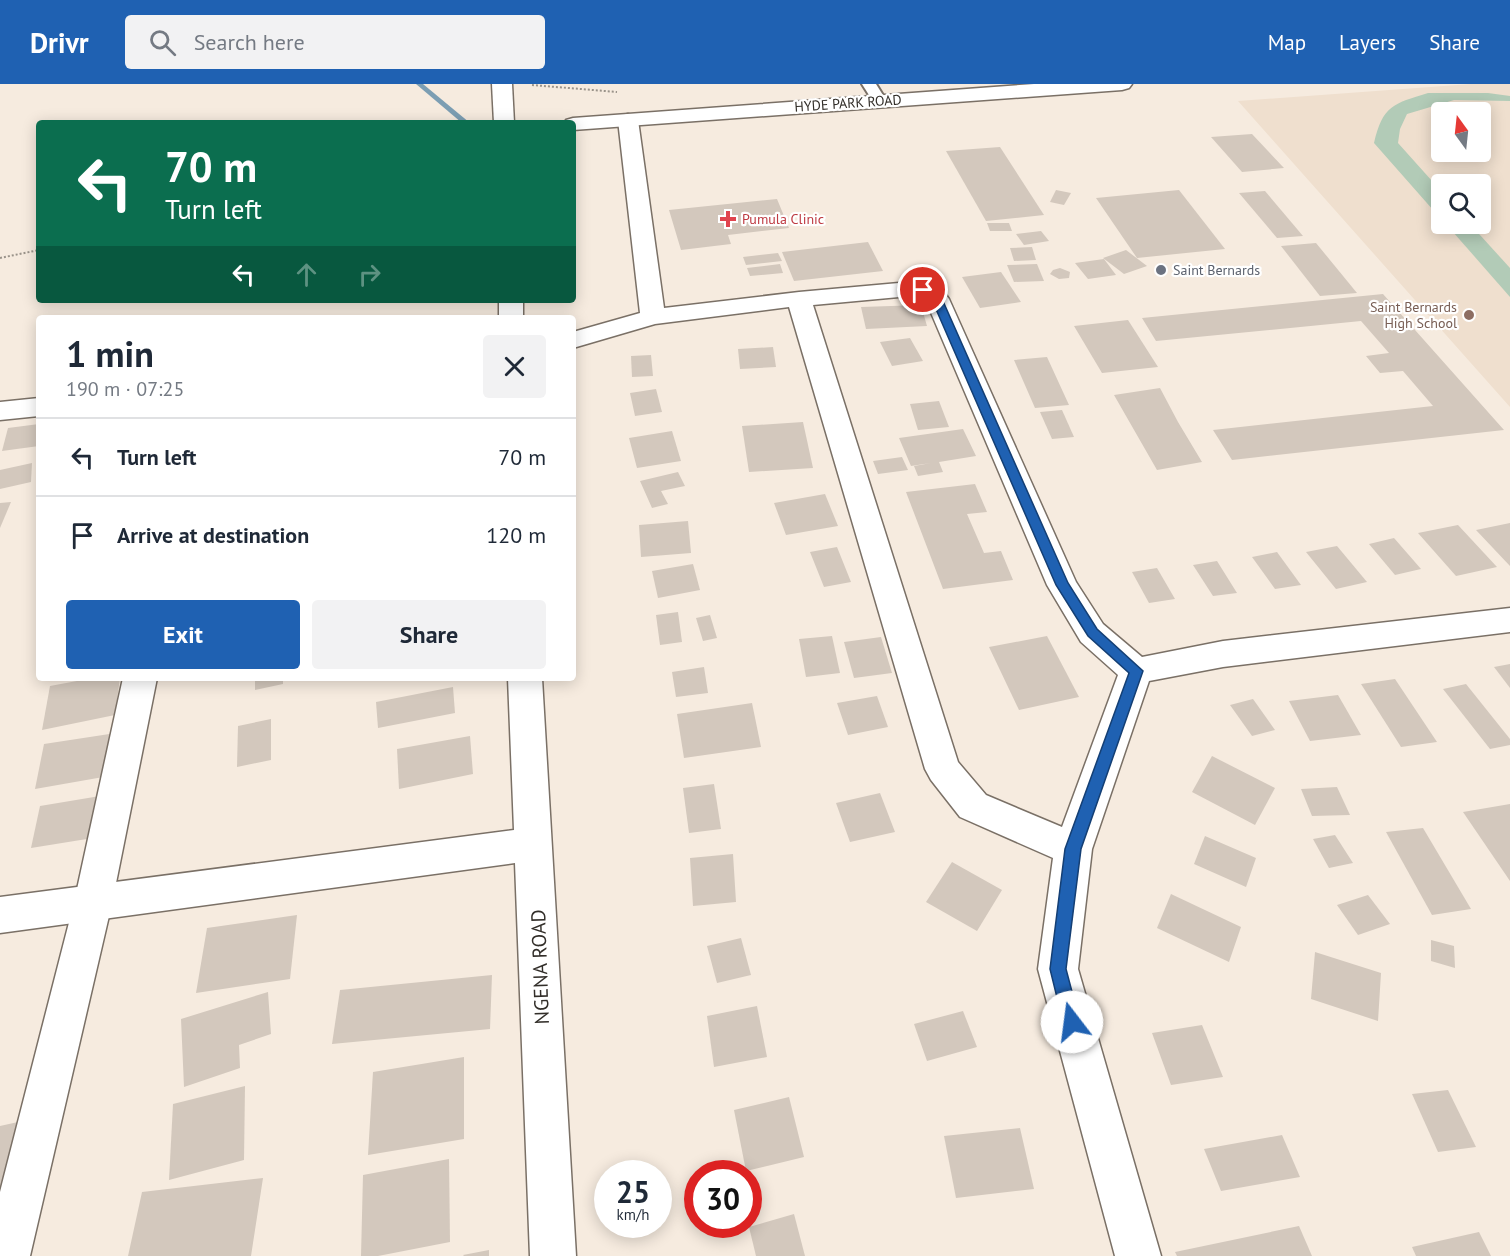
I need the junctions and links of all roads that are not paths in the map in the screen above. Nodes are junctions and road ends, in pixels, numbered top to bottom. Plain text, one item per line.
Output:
1 (502, 84) edge
2 (1122, 84) edge
3 (874, 92) edge
4 (504, 120) edge
5 (628, 120) junction
6 (576, 124) edge
7 (799, 299) junction
8 (653, 317) junction
9 (576, 339) edge
10 (36, 407) edge
11 (0, 411) edge
12 (1510, 620) edge
13 (1136, 671) junction
14 (139, 681) edge
15 (525, 681) edge
16 (534, 844) junction
17 (1073, 849) junction
18 (93, 903) junction
19 (0, 915) edge
20 (7, 1256) edge
21 (553, 1256) edge
22 (1138, 1256) edge

1 - 4 street
2 - 3 street, HYDE PARK ROAD
3 - 5 street, HYDE PARK ROAD
5 - 6 street, HYDE PARK ROAD
5 - 8 street
7 - 8 street
7 - 13 street
7 - 17 street
8 - 9 street
10 - 11 street
12 - 13 street
13 - 17 street
14 - 18 street
15 - 16 street, NGENA ROAD
16 - 18 street
16 - 21 street, NGENA ROAD
17 - 22 street
18 - 19 street
18 - 20 street

